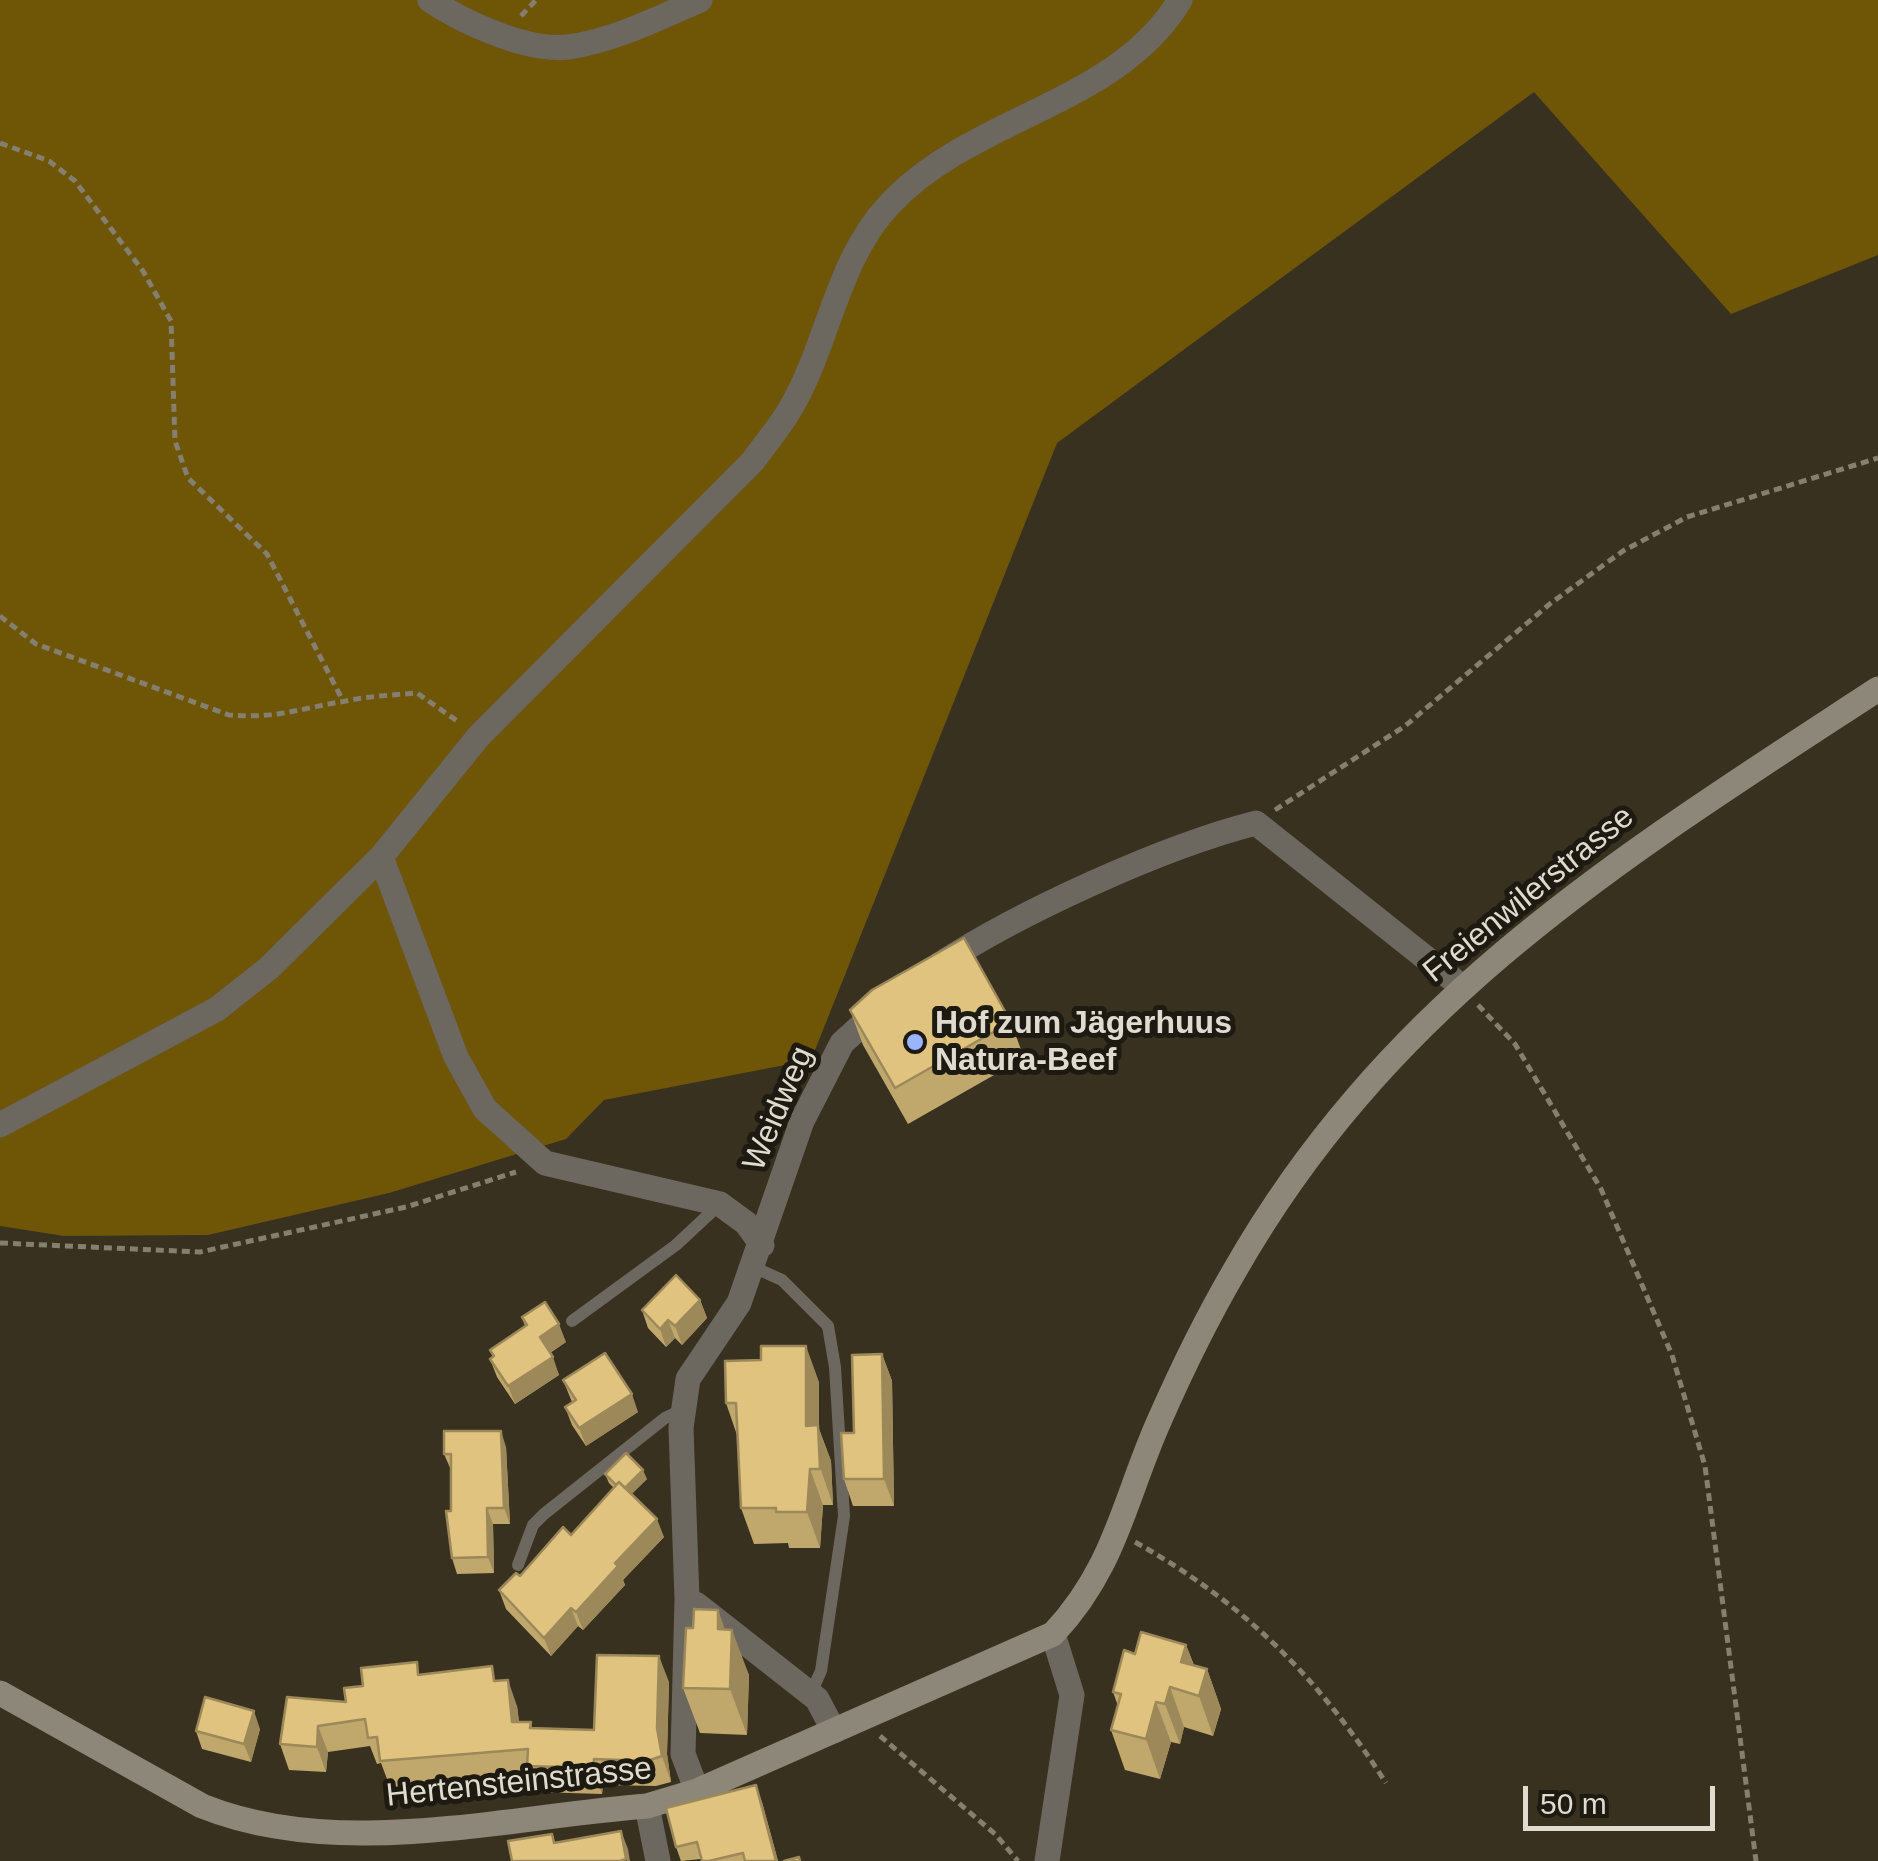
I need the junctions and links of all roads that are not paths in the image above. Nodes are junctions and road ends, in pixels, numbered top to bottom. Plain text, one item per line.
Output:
1 (430, 0) edge
2 (700, 0) edge
3 (1180, 0) edge
4 (1878, 688) edge
5 (381, 857) junction
6 (1461, 986) junction
7 (0, 1125) edge
8 (720, 1204) junction
9 (758, 1256) junction
10 (572, 1322) dead end
11 (682, 1410) junction
12 (518, 1566) dead end
13 (687, 1599) junction
14 (1053, 1634) junction
15 (0, 1693) edge
16 (811, 1693) junction
17 (834, 1731) junction
18 (697, 1791) junction
19 (647, 1806) junction
20 (658, 1861) edge
21 (1047, 1861) edge

1 - 2 street
3 - 5 street
4 - 6 street, Freienwilerstrasse
5 - 7 street
5 - 8 street
6 - 9 street, Weidweg
6 - 14 street, Freienwilerstrasse
8 - 9 street
8 - 10 lane
9 - 11 street, Weidweg
9 - 16 lane
11 - 12 lane
11 - 13 street, Weidweg
13 - 16 street
13 - 18 street, Weidweg
14 - 17 street, Hertensteinstrasse
14 - 21 street
15 - 19 street, Hertensteinstrasse
16 - 17 street
17 - 18 street, Hertensteinstrasse
18 - 19 street, Hertensteinstrasse
19 - 20 street

